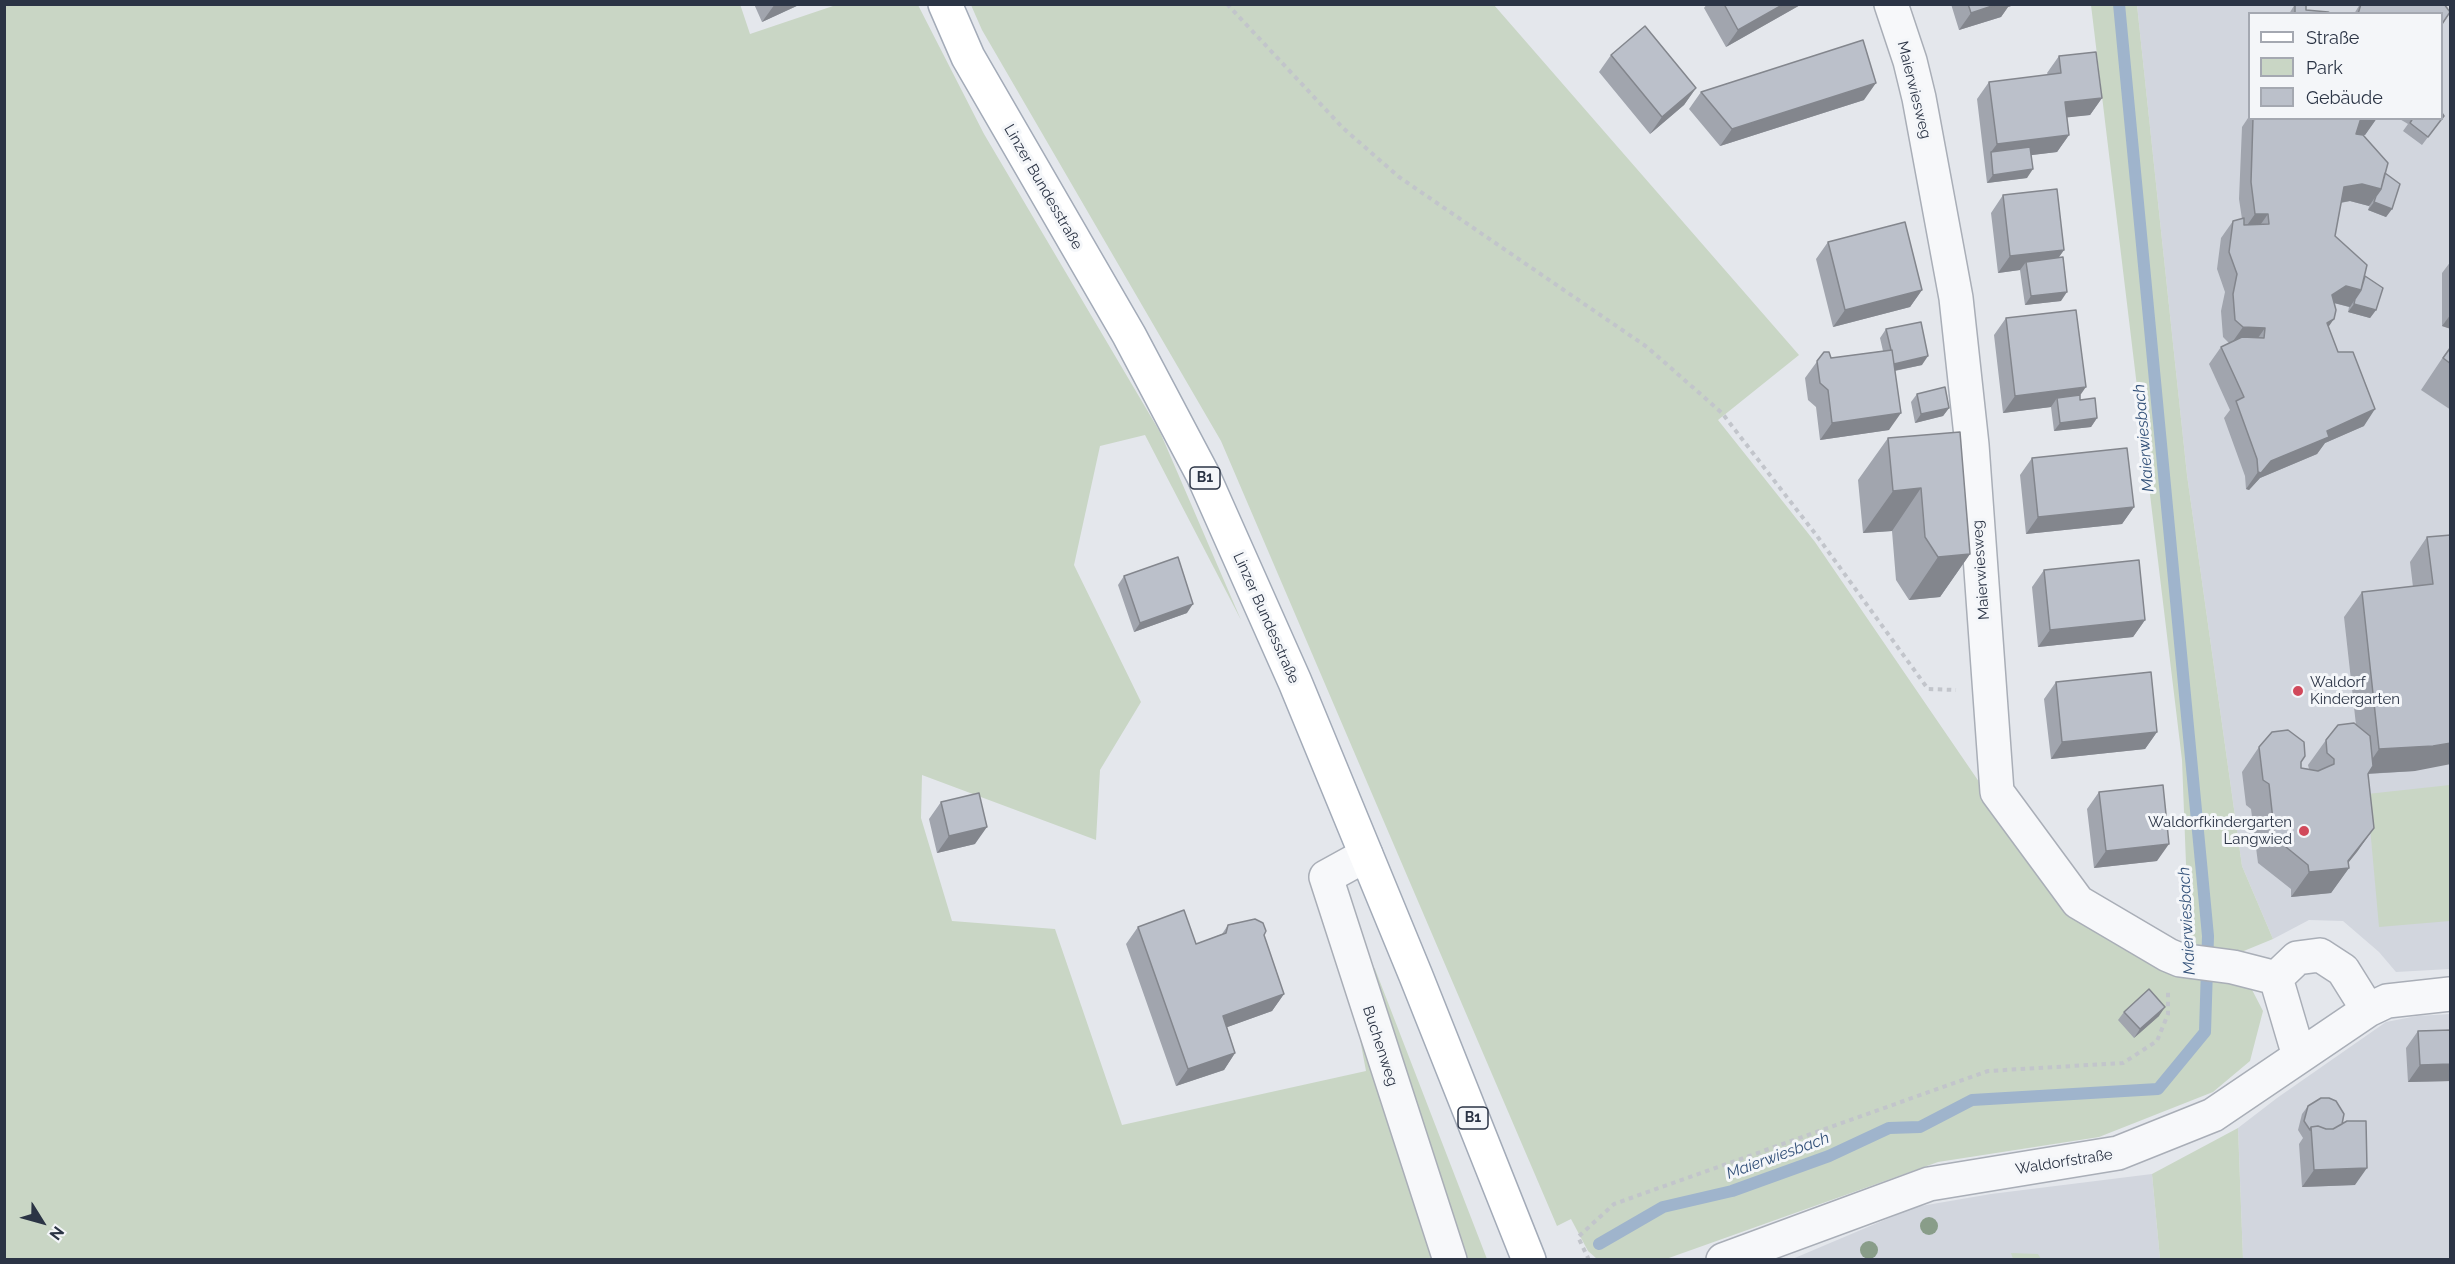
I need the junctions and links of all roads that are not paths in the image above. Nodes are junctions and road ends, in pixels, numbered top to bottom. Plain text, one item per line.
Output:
1 (945, 4) edge
2 (1891, 4) edge
3 (1366, 855) junction
4 (2276, 978) junction
5 (2451, 994) edge
6 (2368, 1010) junction
7 (2299, 1056) junction
8 (1450, 1260) edge
9 (1529, 1260) edge
10 (1723, 1260) edge

1 - 3 main road, Linzer Bundesstraße / B1
2 - 4 street, Maierwiesweg
3 - 8 street, Buchenweg
3 - 9 main road, Linzer Bundesstraße / B1
4 - 6 street
4 - 7 street
5 - 6 street, Waldorfstraße
6 - 7 street, Waldorfstraße
7 - 10 street, Waldorfstraße

